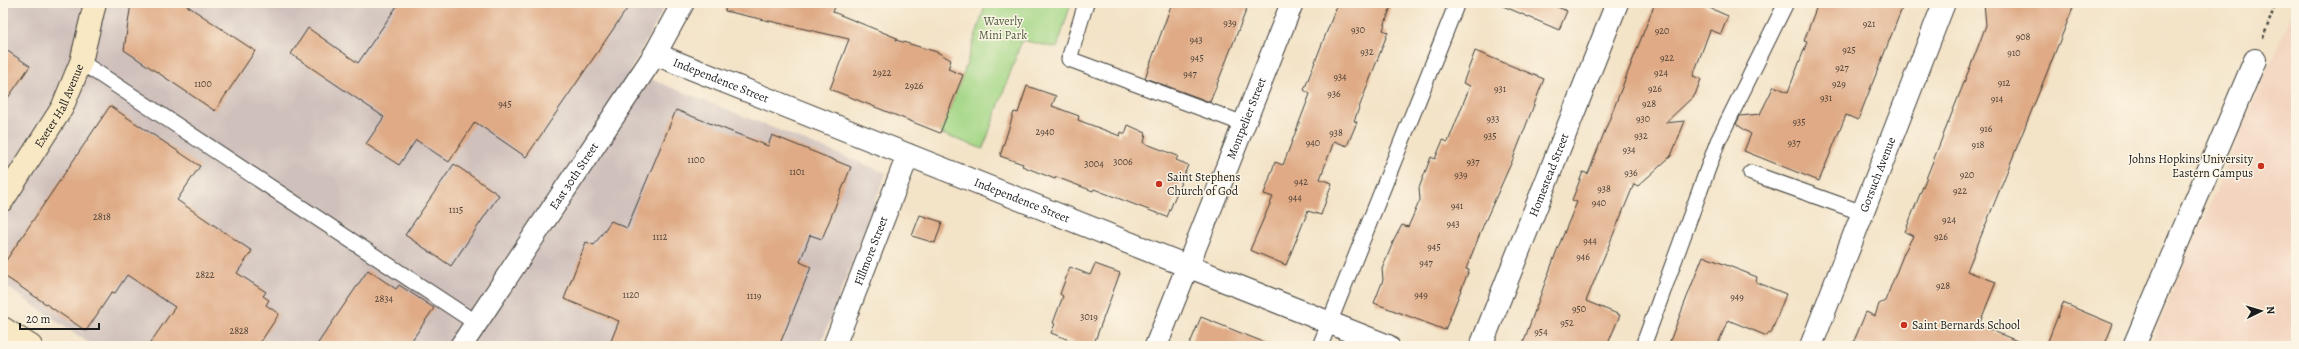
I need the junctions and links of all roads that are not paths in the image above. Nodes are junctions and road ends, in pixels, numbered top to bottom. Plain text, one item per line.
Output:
1 (95, 3) edge
2 (683, 3) edge
3 (1086, 3) edge
4 (1292, 3) edge
5 (1457, 3) edge
6 (1617, 3) edge
7 (1786, 3) edge
8 (1944, 3) edge
9 (655, 54) junction
10 (2255, 60) road end
11 (81, 62) junction
12 (1244, 124) junction
13 (908, 155) junction
14 (1751, 173) dead end
15 (3, 200) edge
16 (1863, 213) junction
17 (1188, 266) junction
18 (476, 323) junction
19 (1330, 323) junction
20 (3, 328) edge
21 (31, 346) edge
22 (461, 346) edge
23 (834, 346) edge
24 (1156, 346) edge
25 (1320, 346) edge
26 (1388, 346) edge
27 (1481, 346) edge
28 (1643, 346) edge
29 (1811, 346) edge
30 (2134, 346) edge

1 - 11 street, Exeter Hall Avenue
2 - 9 street, East 30th Street
3 - 12 lane
4 - 12 street, Montpelier Street
5 - 19 lane
6 - 27 street, Homestead Street
7 - 28 lane
8 - 16 street, Gorsuch Avenue
9 - 13 street, Independence Street
9 - 18 street, East 30th Street
10 - 30 street
11 - 15 street, Exeter Hall Avenue
11 - 18 lane
12 - 17 street, Montpelier Street
13 - 17 street, Independence Street
13 - 23 street, Fillmore Street
14 - 16 lane
16 - 29 street, Gorsuch Avenue
17 - 19 street, Independence Street
17 - 24 street, Montpelier Street
18 - 22 street, East 30th Street
19 - 25 lane
19 - 26 street, Independence Street
20 - 21 street

